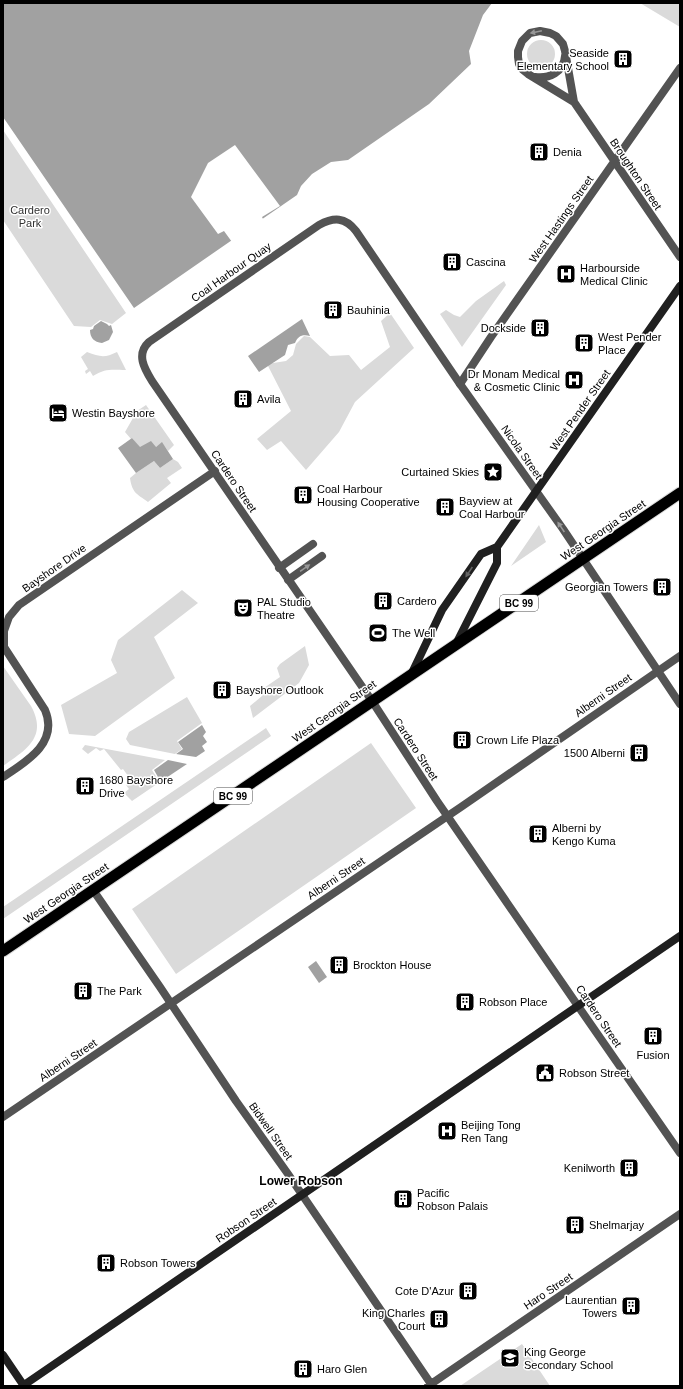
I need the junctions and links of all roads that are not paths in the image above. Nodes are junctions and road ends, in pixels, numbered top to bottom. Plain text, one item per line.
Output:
1 (565, 51) junction
2 (680, 68) edge
3 (528, 74) junction
4 (574, 102) junction
5 (615, 162) junction
6 (339, 219) joint
7 (680, 257) edge
8 (680, 286) edge
9 (142, 352) joint
10 (460, 384) junction
11 (215, 471) junction
12 (536, 492) junction
13 (680, 493) edge
14 (313, 544) dead end
15 (497, 547) junction
16 (322, 556) dead end
17 (583, 559) junction
18 (279, 568) junction
19 (288, 580) junction
20 (3, 630) edge
21 (455, 646) junction
22 (680, 656) edge
23 (658, 671) junction
24 (410, 675) junction
25 (372, 701) junction
26 (680, 704) edge
27 (3, 777) edge
28 (448, 816) junction
29 (93, 890) junction
30 (680, 936) edge
31 (3, 952) edge
32 (171, 1003) junction
33 (578, 1006) junction
34 (3, 1117) edge
35 (680, 1153) edge
36 (302, 1195) junction
37 (680, 1214) edge
38 (3, 1355) edge
39 (430, 1385) edge
40 (23, 1386) edge

1 - 3 street
1 -> 3 street, Broughton Street
1 - 4 street, Broughton Street
2 - 5 street, West Hastings Street
3 - 4 street, Broughton Street
4 - 5 street, Broughton Street
5 - 7 street, Broughton Street
5 - 10 street, West Hastings Street
6 - 9 street, Coal Harbour Quay
6 - 10 street, Nicola Street
8 - 12 main road, West Pender Street
9 - 11 street, Cardero Street
10 - 12 street, Nicola Street
11 - 18 street, Cardero Street
11 - 20 street, Bayshore Drive
12 - 15 main road, West Pender Street
17 -> 12 street, Nicola Street
13 - 17 highway, West Georgia Street / BC 99
14 - 18 street
15 - 21 main road
15 -> 24 main road, West Pender Street
19 -> 16 street
17 - 21 highway, West Georgia Street / BC 99
17 - 23 street, Nicola Street
18 - 19 street, Cardero Street
19 - 25 street, Cardero Street
20 - 27 street, Bayshore Drive
21 - 24 highway, West Georgia Street / BC 99
22 - 23 street, Alberni Street
23 - 26 street, Nicola Street
23 - 28 street, Alberni Street
24 - 25 highway, West Georgia Street / BC 99
25 - 28 street, Cardero Street
25 - 29 highway, West Georgia Street / BC 99
28 - 32 street, Alberni Street
28 - 33 street, Cardero Street
29 - 31 highway, West Georgia Street / BC 99
29 - 32 street, Bidwell Street
30 - 33 main road, Robson Street
32 - 34 street, Alberni Street
32 - 36 street, Bidwell Street
33 - 35 street, Cardero Street
33 - 36 main road, Robson Street
36 - 39 street, Bidwell Street
36 - 40 main road, Robson Street
37 - 39 street, Haro Street
38 - 40 main road

